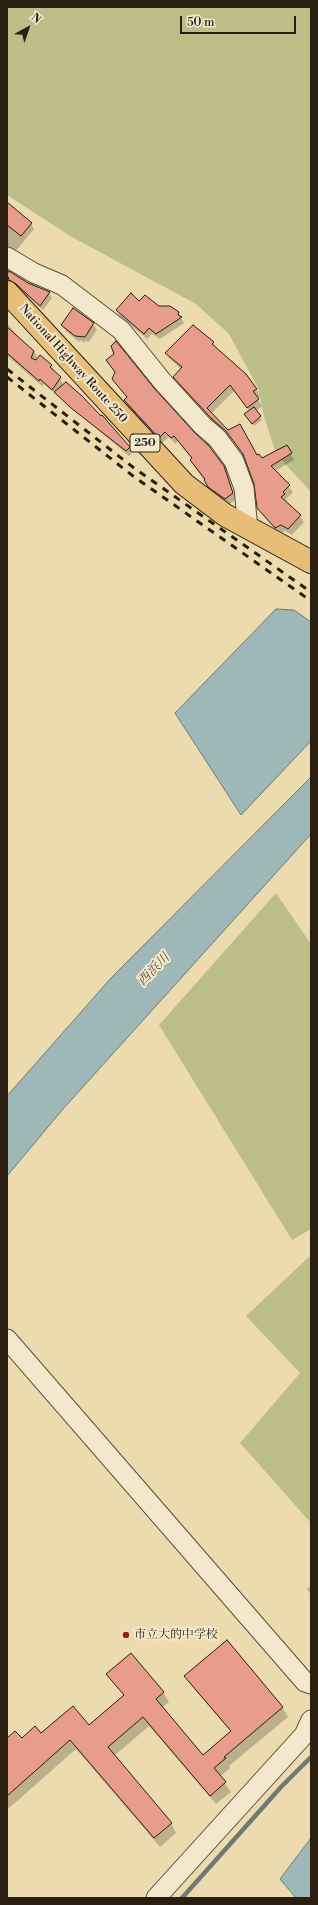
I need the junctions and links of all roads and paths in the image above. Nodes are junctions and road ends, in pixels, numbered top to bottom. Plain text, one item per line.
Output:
1 (7, 256) edge
2 (7, 292) edge
3 (248, 529) junction
4 (311, 562) edge
5 (7, 1339) edge
6 (311, 1684) edge
7 (311, 1720) edge
8 (156, 1898) edge

1 - 3 street
2 - 3 highway, National Highway Route 250 / 250
3 - 4 highway, National Highway Route 250 / 250
5 - 6 street
7 - 8 street

